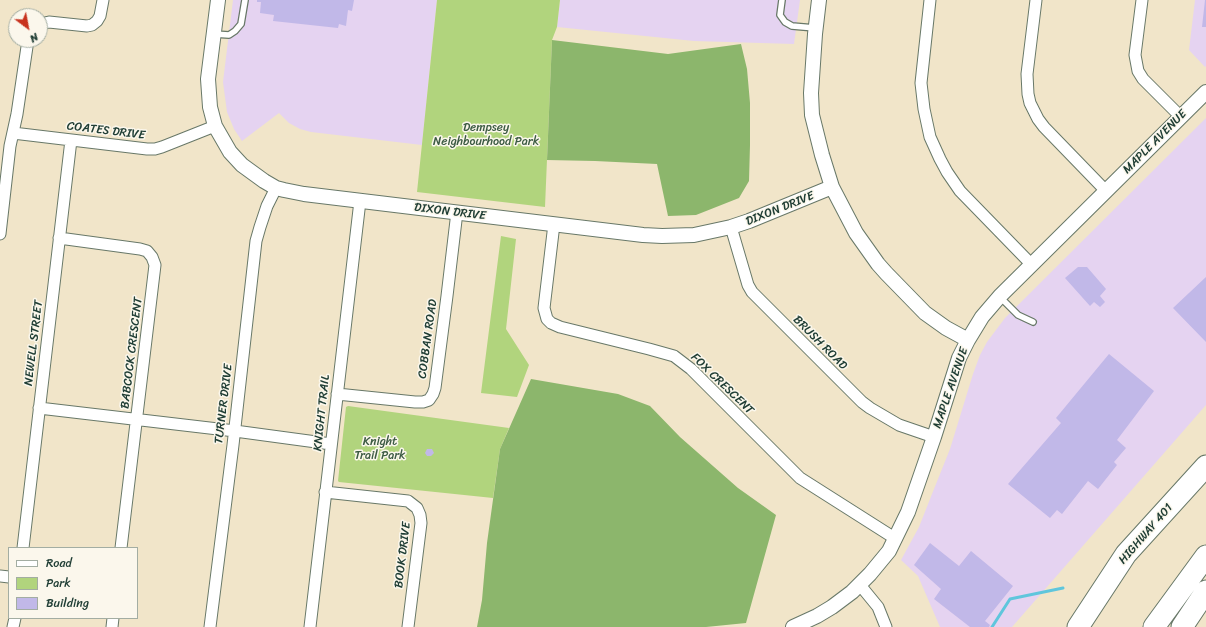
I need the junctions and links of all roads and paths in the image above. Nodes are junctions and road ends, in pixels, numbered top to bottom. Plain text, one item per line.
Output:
1 (103, 0) edge
2 (218, 0) edge
3 (245, 0) edge
4 (782, 0) edge
5 (818, 0) edge
6 (930, 0) edge
7 (1036, 0) edge
8 (1142, 0) edge
9 (48, 22) edge
10 (815, 28) junction
11 (214, 34) junction
12 (27, 48) edge
13 (1206, 92) edge
14 (1181, 117) junction
15 (215, 126) junction
16 (13, 133) junction
17 (71, 140) junction
18 (832, 187) junction
19 (276, 188) junction
20 (1106, 191) junction
21 (360, 201) junction
22 (457, 212) junction
23 (554, 224) junction
24 (732, 227) junction
25 (0, 234) edge
26 (59, 238) junction
27 (1032, 265) junction
28 (1000, 296) junction
29 (1033, 322) dead end
30 (968, 340) junction
31 (337, 394) junction
32 (39, 408) junction
33 (136, 420) junction
34 (235, 431) junction
35 (934, 437) junction
36 (332, 444) junction
37 (1206, 466) edge
38 (326, 492) junction
39 (896, 539) junction
40 (23, 547) edge
41 (121, 547) edge
42 (1126, 554) junction
43 (1206, 556) edge
44 (860, 585) junction
45 (1206, 591) edge
46 (210, 627) edge
47 (310, 627) edge
48 (408, 627) edge
49 (793, 627) edge
50 (886, 627) edge
51 (1064, 627) edge
52 (1078, 627) edge
53 (1154, 627) edge
54 (1182, 627) edge

1 - 9 street
2 - 11 street, DIXON DRIVE
3 - 11 lane
4 - 10 lane
5 - 10 street
6 - 27 street
7 - 20 street
8 - 14 street
10 - 18 street
11 - 15 street, DIXON DRIVE
12 - 16 street
13 - 14 street, MAPLE AVENUE
14 - 20 street, MAPLE AVENUE
15 - 17 street, COATES DRIVE
15 - 19 street, DIXON DRIVE
16 - 17 street, COATES DRIVE
16 - 25 street
17 - 26 street, NEWELL STREET
18 - 24 street, DIXON DRIVE
18 - 30 street
19 - 21 street, DIXON DRIVE
19 - 34 street, TURNER DRIVE
20 - 27 street, MAPLE AVENUE
21 - 22 street, DIXON DRIVE
21 - 31 street, KNIGHT TRAIL
22 - 23 street, DIXON DRIVE
22 - 31 street, COBBAN ROAD
23 - 24 street, DIXON DRIVE
23 - 39 street, FOX CRESCENT
24 - 35 street, BRUSH ROAD
26 - 32 street, NEWELL STREET
26 - 33 street, BABCOCK CRESCENT
27 - 28 street, MAPLE AVENUE
28 - 29 lane
28 - 30 street, MAPLE AVENUE
30 - 35 street, MAPLE AVENUE
31 - 36 street, KNIGHT TRAIL
32 - 33 street
32 - 40 street, NEWELL STREET
33 - 34 street
33 - 41 street, BABCOCK CRESCENT
34 - 36 street
34 - 46 street, TURNER DRIVE
35 - 39 street, MAPLE AVENUE
36 - 38 street, KNIGHT TRAIL
37 - 42 highway, HIGHWAY 401
38 - 47 street, KNIGHT TRAIL
38 - 48 street, BOOK DRIVE
39 - 44 street, MAPLE AVENUE
42 - 51 highway
42 - 52 highway, HIGHWAY 401
43 - 53 highway
44 - 49 street, MAPLE AVENUE
44 - 50 street
45 - 54 highway

